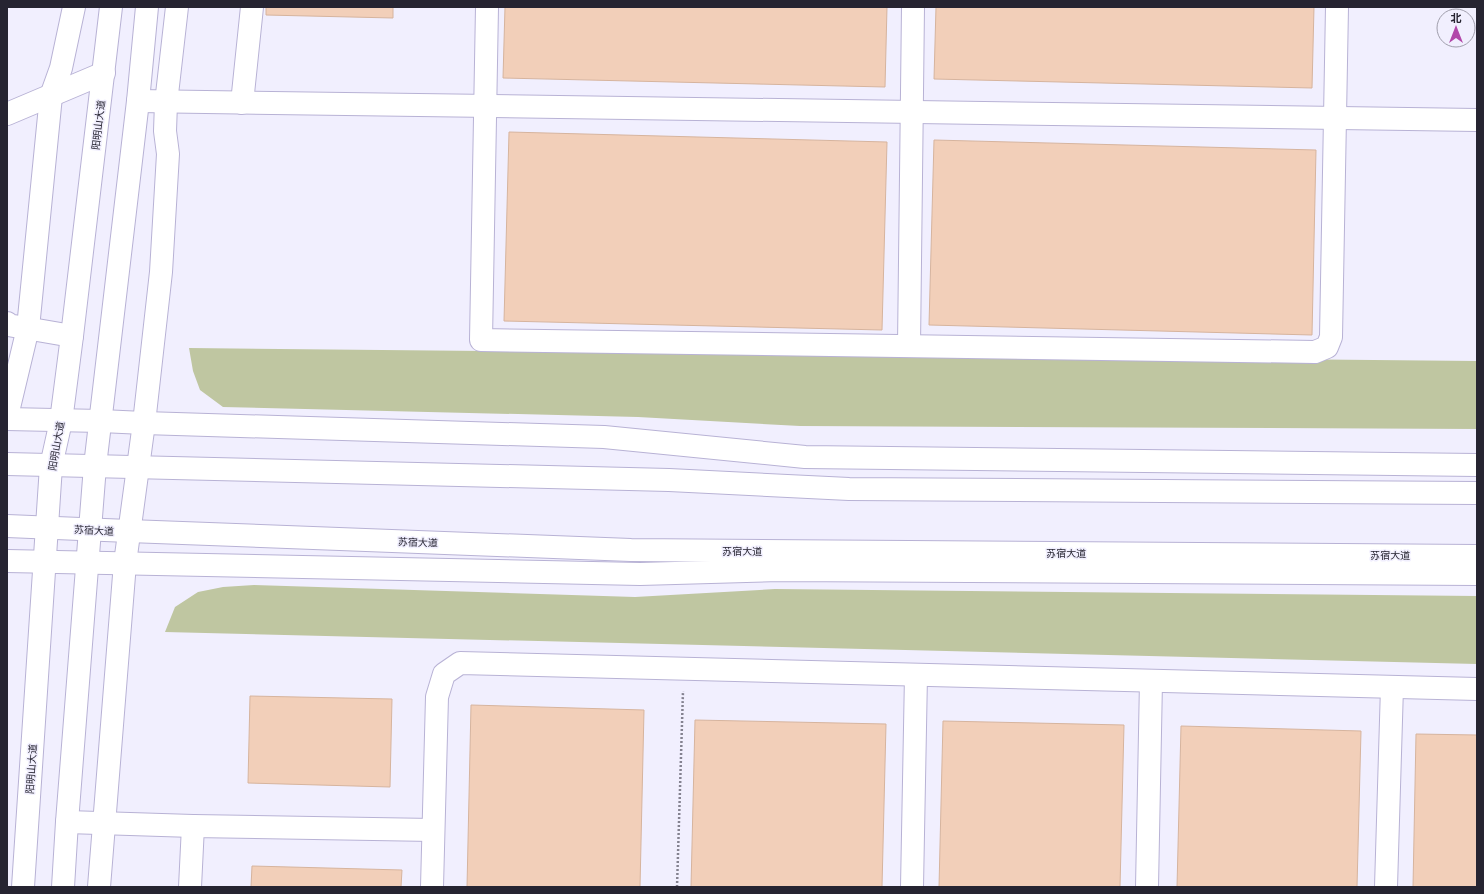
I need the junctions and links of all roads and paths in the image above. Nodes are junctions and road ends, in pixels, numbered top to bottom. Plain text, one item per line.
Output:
1 (74, 7) edge
2 (111, 7) edge
3 (147, 7) edge
4 (177, 7) edge
5 (252, 7) edge
6 (488, 7) edge
7 (913, 7) edge
8 (1337, 7) edge
9 (104, 73) junction
10 (51, 96) junction
11 (138, 101) junction
12 (166, 103) junction
13 (242, 103) junction
14 (485, 107) junction
15 (912, 112) junction
16 (7, 114) edge
17 (1335, 118) junction
18 (1477, 120) edge
19 (7, 323) edge
20 (28, 328) junction
21 (72, 336) junction
22 (909, 346) junction
23 (7, 416) edge
24 (7, 419) edge
25 (61, 421) junction
26 (101, 421) junction
27 (144, 423) junction
28 (7, 464) edge
29 (1477, 465) edge
30 (51, 466) junction
31 (95, 466) junction
32 (137, 467) junction
33 (1477, 493) edge
34 (7, 526) edge
35 (46, 528) junction
36 (89, 530) junction
37 (129, 531) junction
38 (1477, 556) edge
39 (7, 561) edge
40 (46, 562) junction
41 (86, 563) junction
42 (125, 563) junction
43 (1477, 574) edge
44 (683, 669) junction
45 (916, 675) junction
46 (1151, 680) junction
47 (1392, 687) junction
48 (1477, 689) edge
49 (67, 822) junction
50 (104, 823) junction
51 (193, 826) junction
52 (433, 830) junction
53 (23, 887) edge
54 (63, 887) edge
55 (99, 887) edge
56 (190, 887) edge
57 (432, 887) edge
58 (677, 887) edge
59 (912, 887) edge
60 (1147, 887) edge
61 (1386, 887) edge

1 - 10 main road
2 - 9 main road, 阳明山大道
3 - 11 main road
4 - 12 main road
5 - 13 main road
6 - 14 main road
7 - 15 main road
8 - 17 main road
9 - 10 main road
9 - 21 main road, 阳明山大道
10 - 16 main road
10 - 20 main road
11 - 12 main road
11 - 26 main road
12 - 13 main road
12 - 27 main road
13 - 14 main road
14 - 15 main road
14 - 22 main road
15 - 17 main road
15 - 22 main road
17 - 18 main road
17 - 22 main road
19 - 20 main road
20 - 21 main road
20 - 23 main road
21 - 25 main road, 阳明山大道
24 - 25 main road
25 - 26 main road
25 - 30 main road, 阳明山大道
26 - 27 main road
26 - 31 main road
27 - 29 main road
27 - 32 main road
28 - 30 main road
30 - 31 main road
30 - 35 main road, 阳明山大道
31 - 32 main road
31 - 36 main road
32 - 33 main road
32 - 37 main road
34 - 35 main road, 苏宿大道
35 - 36 main road, 苏宿大道
35 - 40 main road, 阳明山大道
36 - 37 main road, 苏宿大道
36 - 41 main road
37 - 38 main road, 苏宿大道
37 - 42 main road
39 - 40 main road
40 - 41 main road
40 - 53 main road, 阳明山大道
41 - 42 main road
41 - 49 main road
42 - 43 main road
42 - 50 main road
44 - 45 main road
44 - 52 main road
44 - 58 path
45 - 46 main road
45 - 59 main road
46 - 47 main road
46 - 60 main road
47 - 48 main road
47 - 61 main road
49 - 50 main road
49 - 54 main road
50 - 51 main road
50 - 55 main road
51 - 52 main road
51 - 56 main road
52 - 57 main road

